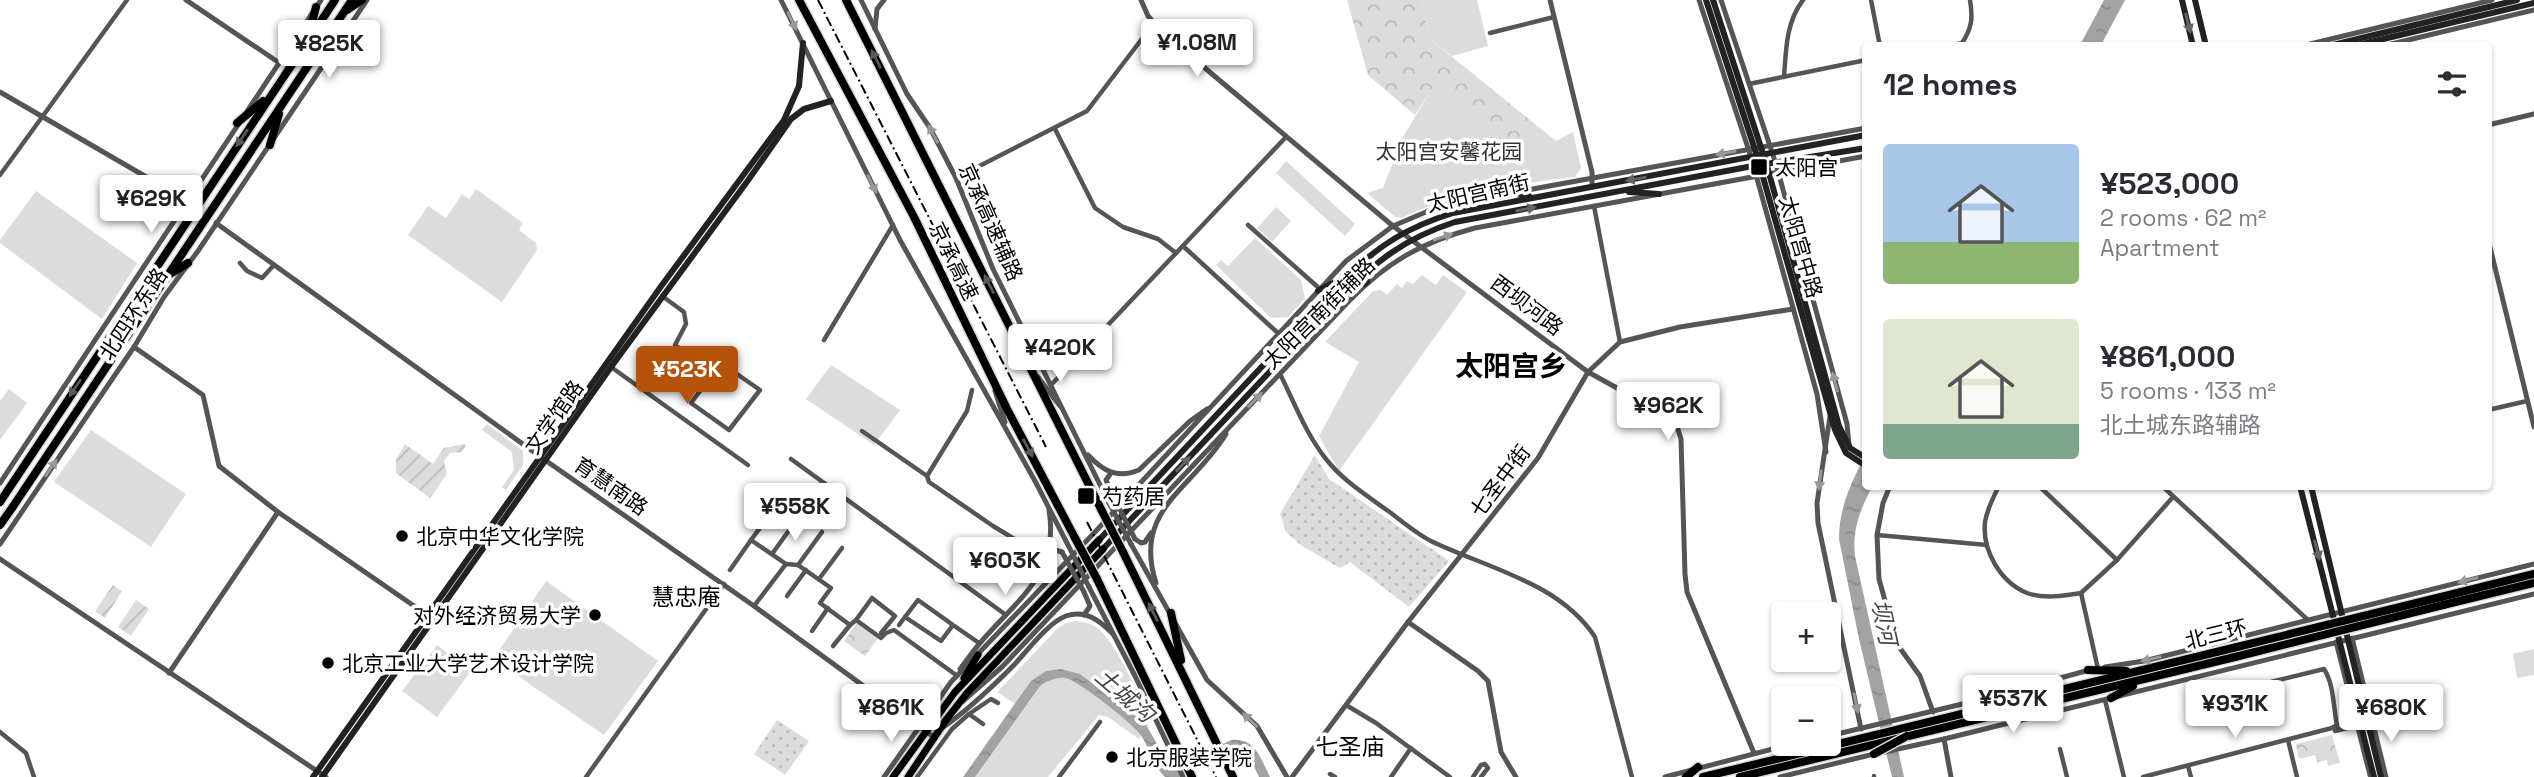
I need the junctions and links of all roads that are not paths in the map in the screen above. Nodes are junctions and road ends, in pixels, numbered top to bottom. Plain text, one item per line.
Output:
1 (127, 0) edge
2 (186, 0) edge
3 (335, 0) edge
4 (352, 0) edge
5 (362, 0) edge
6 (367, 0) edge
7 (781, 0) edge
8 (799, 0) edge
9 (846, 0) edge
10 (861, 0) edge
11 (884, 0) edge
12 (1141, 0) edge
13 (1550, 0) edge
14 (1699, 0) edge
15 (1706, 0) edge
16 (1713, 0) edge
17 (1721, 0) edge
18 (1803, 0) edge
19 (1871, 0) edge
20 (1970, 0) edge
21 (2182, 0) edge
22 (2195, 0) edge
23 (2517, 0) edge
24 (318, 3) edge
25 (2534, 3) edge
26 (2488, 4) edge
27 (2534, 10) edge
28 (342, 14) junction
29 (1554, 17) junction
30 (1154, 23) junction
31 (875, 29) junction
32 (1716, 30) junction
33 (1490, 33) dead end
34 (1724, 33) junction
35 (308, 38) junction
36 (1879, 42) edge
37 (1963, 42) edge
38 (2192, 42) edge
39 (2205, 42) edge
40 (2320, 42) edge
41 (2344, 42) edge
42 (2367, 42) edge
43 (2400, 42) edge
44 (803, 43) junction
45 (1737, 50) junction
46 (1717, 55) junction
47 (1862, 61) edge
48 (278, 62) junction
49 (1784, 77) junction
50 (1749, 84) junction
51 (0, 92) edge
52 (270, 95) junction
53 (831, 100) junction
54 (282, 104) junction
55 (2534, 114) edge
56 (42, 117) junction
57 (237, 124) junction
58 (2492, 124) edge
59 (1055, 129) junction
60 (1862, 129) edge
61 (1862, 136) edge
62 (1286, 137) junction
63 (270, 145) junction
64 (1862, 149) edge
65 (1759, 151) junction
66 (1862, 157) edge
67 (1777, 168) junction
68 (1761, 170) junction
69 (0, 175) edge
70 (1593, 177) junction
71 (956, 178) junction
72 (1592, 187) junction
73 (1617, 192) junction
74 (1508, 193) junction
75 (1659, 194) junction
76 (1534, 197) junction
77 (186, 200) junction
78 (1594, 206) junction
79 (216, 223) junction
80 (893, 225) junction
81 (1248, 225) dead end
82 (1393, 226) junction
83 (1403, 231) junction
84 (1413, 239) junction
85 (1422, 245) junction
86 (1183, 246) junction
87 (1799, 248) junction
88 (1791, 251) junction
89 (1176, 253) junction
90 (2492, 256) edge
91 (188, 263) junction
92 (240, 263) dead end
93 (274, 265) junction
94 (167, 275) junction
95 (1346, 277) junction
96 (1367, 282) junction
97 (1319, 290) junction
98 (1796, 293) junction
99 (662, 296) junction
100 (1339, 298) junction
101 (1804, 298) junction
102 (1793, 309) junction
103 (1817, 316) junction
104 (1798, 324) junction
105 (1279, 334) junction
106 (824, 340) dead end
107 (1620, 342) junction
108 (134, 346) junction
109 (1278, 364) junction
110 (986, 365) junction
111 (611, 367) junction
112 (1030, 367) junction
113 (713, 371) junction
114 (1587, 372) junction
115 (1280, 374) junction
116 (1052, 384) junction
117 (972, 390) dead end
118 (1219, 401) junction
119 (2527, 401) junction
120 (2492, 409) edge
121 (1830, 412) junction
122 (1068, 416) junction
123 (1232, 423) junction
124 (2534, 427) edge
125 (862, 431) dead end
126 (1010, 437) junction
127 (1850, 448) junction
128 (1085, 452) junction
129 (1826, 452) junction
130 (1855, 457) junction
131 (543, 458) junction
132 (1862, 458) edge
133 (791, 459) dead end
134 (1862, 463) edge
135 (748, 465) dead end
136 (1111, 473) junction
137 (927, 476) junction
138 (0, 483) edge
139 (1888, 490) edge
140 (1996, 490) edge
141 (2043, 490) edge
142 (2166, 490) edge
143 (2301, 490) edge
144 (2312, 490) edge
145 (2173, 497) junction
146 (1112, 500) junction
147 (0, 502) edge
148 (779, 502) dead end
149 (1047, 504) junction
150 (278, 512) junction
151 (0, 516) edge
152 (798, 518) dead end
153 (0, 525) edge
154 (13, 525) junction
155 (1152, 531) junction
156 (822, 532) dead end
157 (1877, 535) junction
158 (1097, 536) junction
159 (751, 540) junction
160 (1133, 542) junction
161 (0, 544) edge
162 (1987, 545) junction
163 (842, 548) dead end
164 (1105, 552) junction
165 (772, 554) junction
166 (1463, 554) junction
167 (1046, 557) junction
168 (0, 559) edge
169 (2117, 559) junction
170 (786, 564) junction
171 (2534, 564) edge
172 (798, 565) junction
173 (730, 570) dead end
174 (806, 570) junction
175 (2534, 574) edge
176 (819, 579) junction
177 (2534, 583) edge
178 (724, 584) junction
179 (1159, 593) junction
180 (2081, 593) junction
181 (2534, 594) edge
182 (787, 596) dead end
183 (2389, 600) junction
184 (2442, 601) junction
185 (754, 606) junction
186 (828, 608) junction
187 (2343, 612) junction
188 (1171, 613) junction
189 (2334, 614) junction
190 (1006, 615) junction
191 (1084, 615) junction
192 (430, 617) junction
193 (905, 617) junction
194 (856, 620) junction
195 (2308, 620) junction
196 (1408, 622) junction
197 (850, 625) junction
198 (899, 625) dead end
199 (953, 625) junction
200 (2290, 625) junction
201 (2395, 628) junction
202 (812, 631) dead end
203 (1113, 634) junction
204 (878, 637) junction
205 (2350, 639) junction
206 (2338, 642) junction
207 (979, 643) junction
208 (833, 646) dead end
209 (2238, 651) junction
210 (2296, 652) junction
211 (978, 655) junction
212 (1002, 667) junction
213 (2098, 669) junction
214 (2088, 670) junction
215 (2139, 671) junction
216 (169, 673) junction
217 (1184, 673) junction
218 (956, 675) junction
219 (1135, 676) junction
220 (2146, 679) junction
221 (951, 681) junction
222 (994, 684) junction
223 (2246, 688) dead end
224 (2018, 690) junction
225 (955, 692) junction
226 (2108, 699) junction
227 (998, 703) dead end
228 (1156, 704) junction
229 (1346, 705) junction
230 (955, 708) junction
231 (1982, 708) junction
232 (1933, 712) junction
233 (969, 714) junction
234 (2372, 717) junction
235 (1100, 722) dead end
236 (983, 724) dead end
237 (2359, 725) junction
238 (1905, 727) junction
239 (923, 728) junction
240 (2337, 729) junction
241 (940, 730) junction
242 (0, 732) edge
243 (2370, 733) junction
244 (1867, 734) junction
245 (1841, 735) edge
246 (934, 738) junction
247 (1944, 739) junction
248 (2288, 740) junction
249 (1411, 748) junction
250 (1771, 749) edge
251 (2060, 749) dead end
252 (1754, 753) junction
253 (1874, 754) junction
254 (1177, 757) junction
255 (1698, 766) junction
256 (2188, 766) junction
257 (320, 775) edge
258 (34, 777) edge
259 (586, 777) edge
260 (884, 777) edge
261 (893, 777) edge
262 (908, 777) edge
263 (916, 777) edge
264 (1059, 777) edge
265 (1183, 777) edge
266 (1192, 777) edge
267 (1233, 777) edge
268 (1289, 777) edge
269 (1391, 777) edge
270 (1450, 777) edge
271 (1472, 777) edge
272 (1481, 777) edge
273 (1516, 777) edge
274 (1632, 777) edge
275 (1665, 777) edge
276 (1686, 777) edge
277 (1703, 777) edge
278 (1740, 777) edge
279 (1780, 777) edge
280 (1951, 777) edge
281 (2067, 777) edge
282 (2124, 777) edge
283 (2143, 777) edge
284 (2190, 777) edge
285 (2297, 777) edge
286 (2372, 777) edge
287 (2383, 777) edge

1 - 56 street
2 - 48 street
3 - 35 highway, 北四环东路
4 - 28 highway, 北四环东路
5 - 28 highway
6 - 63 street, 北四环东路
7 -> 44 street
8 - 110 highway, 京承高速
112 -> 9 highway, 京承高速
10 - 31 street, 京承高速辅路
11 - 31 street
12 - 30 street, 西坝河路
13 - 29 street
14 - 46 street, 太阳宫中路
15 - 32 main road, 太阳宫中路
16 - 34 main road, 太阳宫中路
17 - 45 street, 太阳宫中路
18 - 49 street
19 - 36 street
20 - 37 street
21 -> 38 main road
22 - 39 main road
23 - 26 main road
24 - 35 highway
24 - 48 street, 北四环东路
25 - 26 main road
26 - 40 street
26 - 41 main road
26 - 42 main road
27 - 43 street
28 - 54 highway, 北四环东路
29 - 33 street
29 - 70 street
30 - 59 street
30 - 62 street, 西坝河路
71 -> 31 street, 京承高速辅路
32 - 46 street
32 - 65 main road, 太阳宫中路
34 - 45 street
34 - 65 main road, 太阳宫中路
35 - 52 highway, 北四环东路
44 - 53 street
44 - 131 main road, 文学馆路
45 - 50 street, 太阳宫中路
46 - 65 street, 太阳宫中路
47 - 49 street
48 - 57 street, 北四环东路
49 - 50 street
50 - 65 street, 太阳宫中路
51 - 56 street
52 - 57 highway
52 -> 147 highway, 北四环东路
53 -> 80 street
53 - 99 main road, 文学馆路
54 - 63 highway
54 - 94 highway, 北四环东路
55 - 58 street
56 - 69 street
56 - 77 street
57 - 77 street, 北四环东路
59 - 71 street
59 - 89 street
60 - 65 street, 太阳宫南街
61 - 65 main road, 太阳宫南街
62 - 82 street, 西坝河路
62 - 86 street
63 - 79 street, 北四环东路
64 - 67 main road, 太阳宫南街
65 - 67 street, 太阳宫中路
65 - 68 main road, 太阳宫中路
65 - 68 street, 太阳宫中路
65 -> 70 street, 太阳宫南街
65 -> 72 main road, 太阳宫南街
66 - 67 street
67 - 68 main road, 太阳宫南街
67 - 87 street, 太阳宫中路
68 - 73 main road, 太阳宫南街
68 - 75 street, 太阳宫南街辅路
68 - 88 main road, 太阳宫中路
68 - 98 main road, 太阳宫中路
68 - 102 street, 太阳宫中路
70 - 72 street
70 - 74 street, 太阳宫南街
71 - 116 street, 京承高速辅路
72 - 76 main road, 太阳宫南街
73 - 75 main road
84 -> 73 main road, 太阳宫南街
74 - 76 main road
74 - 82 street, 太阳宫南街
75 - 78 street, 太阳宫南街辅路
76 - 83 main road, 太阳宫南街
77 - 138 street, 北四环东路
85 -> 78 street, 太阳宫南街辅路
78 - 107 street
79 - 91 street, 北四环东路
79 - 93 street, 育慧南路
80 - 106 street
80 - 126 street
81 - 97 street
82 - 83 street, 西坝河路
82 - 97 street, 太阳宫南街
83 - 84 street, 西坝河路
83 - 95 main road, 太阳宫南街
84 - 85 street, 西坝河路
84 - 100 main road, 太阳宫南街
85 - 96 street, 太阳宫南街辅路
85 - 114 street, 西坝河路
86 - 89 street
86 - 105 street
87 - 88 street
87 - 103 street, 太阳宫中路
88 - 101 main road, 太阳宫中路
89 - 116 street
90 - 119 street
91 - 94 highway
91 - 108 street, 北四环东路
92 - 93 street
93 - 131 street, 育慧南路
94 - 153 highway, 北四环东路, bridge
95 - 97 main road
95 - 158 main road, 太阳宫南街
96 - 100 main road
96 - 115 street, 太阳宫南街辅路
97 - 105 street, 太阳宫南街辅路
98 - 104 street
98 - 121 main road, 太阳宫中路
99 - 111 main road, 文学馆路
99 - 113 street
100 - 109 main road, 太阳宫南街
101 - 103 street
101 - 127 main road, 太阳宫中路
102 - 104 street, 太阳宫中路
102 - 107 street, 七圣中街
127 -> 103 street, 太阳宫中路
104 - 129 street, 太阳宫中路
105 - 118 street, 太阳宫南街辅路
107 - 114 street, 七圣中街
108 - 150 street
154 -> 108 street, 北四环东路
109 - 115 street
164 -> 109 main road, 太阳宫南街
110 - 126 street
110 -> 228 highway, 京承高速, bridge
111 - 131 main road, 文学馆路
111 - 135 street
112 - 122 street
217 -> 112 highway, 京承高速, bridge
113 - 113 street
114 - 166 street, 七圣中街
114 - 252 street, 西坝河路
123 -> 115 street, 太阳宫南街辅路
115 - 166 street
116 - 122 street, 京承高速辅路
117 - 137 street
118 - 136 street
118 - 158 street, 太阳宫南街辅路
119 - 120 street
119 - 124 street
121 - 129 street
121 - 130 main road, 太阳宫中路
122 - 128 street, 京承高速辅路
123 - 155 street
123 - 164 street, 太阳宫南街辅路
125 - 137 street
126 - 149 street
127 - 130 main road, 太阳宫中路
128 - 136 street
128 - 146 street, 京承高速辅路
129 -> 244 street
130 - 132 main road
130 - 134 main road
131 - 178 street, 育慧南路
131 - 192 main road, 文学馆路
133 - 190 street
136 - 146 street
137 - 167 street
139 - 157 street
140 - 162 street
141 - 169 street
142 - 145 street
143 -> 189 main road
144 - 187 main road
145 - 169 street
145 - 195 street
146 - 160 street, 京承高速辅路, bridge
148 - 159 street
149 - 167 street
149 - 203 street, bridge
150 - 192 street
150 - 216 street
151 - 154 street
152 - 165 street
154 - 161 street, 北四环东路
155 - 160 street
155 - 179 street
156 - 172 street
157 - 162 street
157 - 232 street
158 - 211 street, 太阳宫南街辅路
158 - 225 main road
159 - 165 street
159 - 173 street
160 - 179 street, 京承高速辅路
162 - 180 street
163 - 176 street
164 - 212 street, 太阳宫南街辅路
164 - 230 main road
165 - 170 street
166 - 196 street, 七圣中街
166 - 274 street
167 - 190 street
167 - 191 street, bridge
168 - 216 street
169 - 180 street
170 - 172 street
170 - 185 street
171 -> 183 street
172 - 174 street
174 - 176 street
174 - 182 street
175 - 184 highway, 北三环
176 - 186 street
177 - 184 highway, 北三环
178 - 185 street, 育慧南路
178 - 259 street
179 - 188 street, 京承高速辅路
180 - 213 street
181 - 201 street
183 - 187 street
183 - 201 street
184 - 209 highway, 北三环, bridge
185 - 239 street, 育慧南路
186 - 197 street
186 - 202 street
187 - 189 street
187 - 205 main road
188 - 217 highway
268 -> 188 street, 京承高速辅路
189 - 195 street
189 - 206 main road
190 - 207 street
191 - 203 street
191 - 222 street
192 - 257 main road, 文学馆路
193 - 198 street
193 - 199 street
193 - 199 street
194 - 197 street
194 - 204 street
194 - 204 street
195 - 200 street
196 - 229 street, 七圣中街
196 - 273 street
197 - 208 street
199 - 207 street
200 - 210 street
200 -> 213 street
201 - 205 street
203 - 219 street
204 - 218 street
205 - 206 street
205 - 234 street
205 - 243 main road
206 - 210 street
206 - 237 main road
207 - 218 street
209 - 215 highway, 北三环
209 - 220 highway, 北三环
210 - 226 street
211 - 221 street, 太阳宫南街辅路
211 - 225 main road
212 - 222 street
212 - 230 street
213 - 214 street
214 - 215 highway
214 - 224 street
215 - 231 highway, 北三环
216 - 257 street
217 - 267 highway
218 - 221 street
219 - 228 highway
219 - 254 street
220 - 226 highway
220 - 238 highway, 北三环
221 - 239 street
222 - 241 street
223 - 240 street
224 - 231 highway
224 - 232 street
225 - 239 main road
226 - 247 street
226 - 282 street
227 - 233 street
228 - 254 highway
229 - 249 street
229 - 268 street, 七圣中街
230 - 241 main road
231 - 238 highway, 北三环
232 - 238 street
233 - 236 street
233 - 263 street
234 - 243 street
234 - 287 street
235 - 264 street
237 - 240 street
237 - 286 main road
238 - 244 highway, bridge
238 - 244 street
238 - 253 highway, bridge
239 - 246 street, 育慧南路
239 - 260 street
239 - 261 main road
240 - 248 street
241 - 246 main road
242 - 258 street
243 - 287 main road
244 - 245 street
244 - 277 highway
244 - 278 highway
246 - 262 main road
247 - 253 street, bridge
247 - 280 street
248 - 256 street
248 - 285 street
249 - 269 street
249 - 270 street
250 - 252 street
251 - 281 street
252 - 255 street
253 - 279 street
254 - 265 street
254 - 266 highway
255 - 275 street
255 - 276 highway
256 - 283 street
256 - 284 street
271 - 272 street

